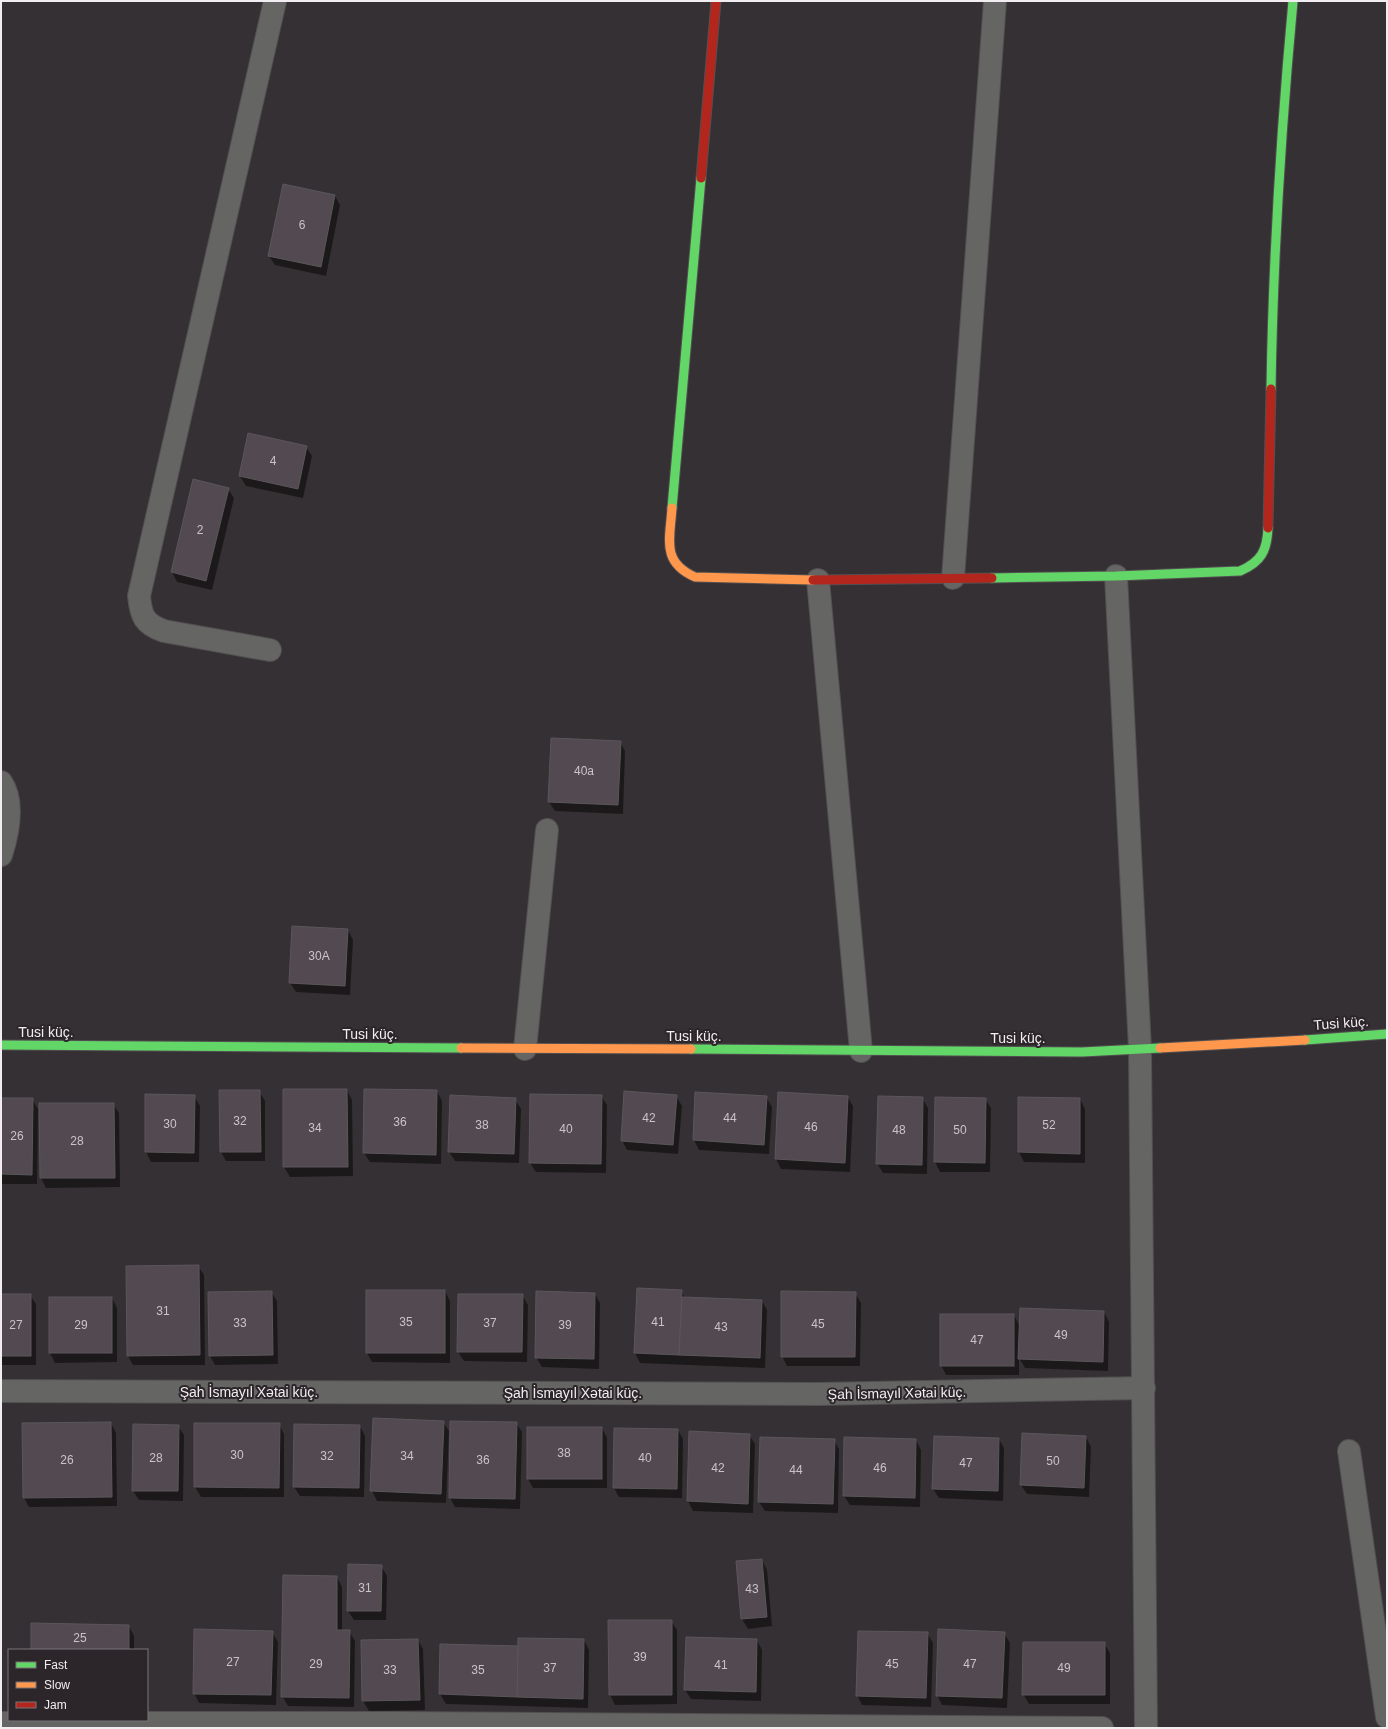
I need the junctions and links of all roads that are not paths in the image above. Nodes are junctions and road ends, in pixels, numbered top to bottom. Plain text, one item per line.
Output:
1 (275, 1) edge
2 (716, 1) edge
3 (996, 1) edge
4 (1293, 1) edge
5 (1116, 576) junction
6 (954, 578) junction
7 (818, 580) junction
8 (270, 650) dead end
9 (1, 782) edge
10 (547, 830) dead end
11 (1, 855) edge
12 (1387, 1034) edge
13 (1, 1045) edge
14 (525, 1049) junction
15 (1140, 1049) junction
16 (861, 1051) junction
17 (1144, 1388) junction
18 (1, 1391) edge
19 (1349, 1451) dead end
20 (1387, 1717) edge
21 (1, 1723) edge
22 (1102, 1728) edge
23 (1146, 1728) edge

1 - 8 street
2 - 7 street
3 - 6 street
4 - 5 street
5 - 6 street
5 - 15 street
6 - 7 street
7 - 16 street
9 - 11 street
10 - 14 street
12 - 15 street, Tusi küç.
13 - 14 street, Tusi küç.
14 - 16 street, Tusi küç.
15 - 16 street, Tusi küç.
15 - 17 street
17 - 18 street, Şah İsmayıl Xətai küç.
17 - 23 street
19 - 20 street
21 - 22 street

